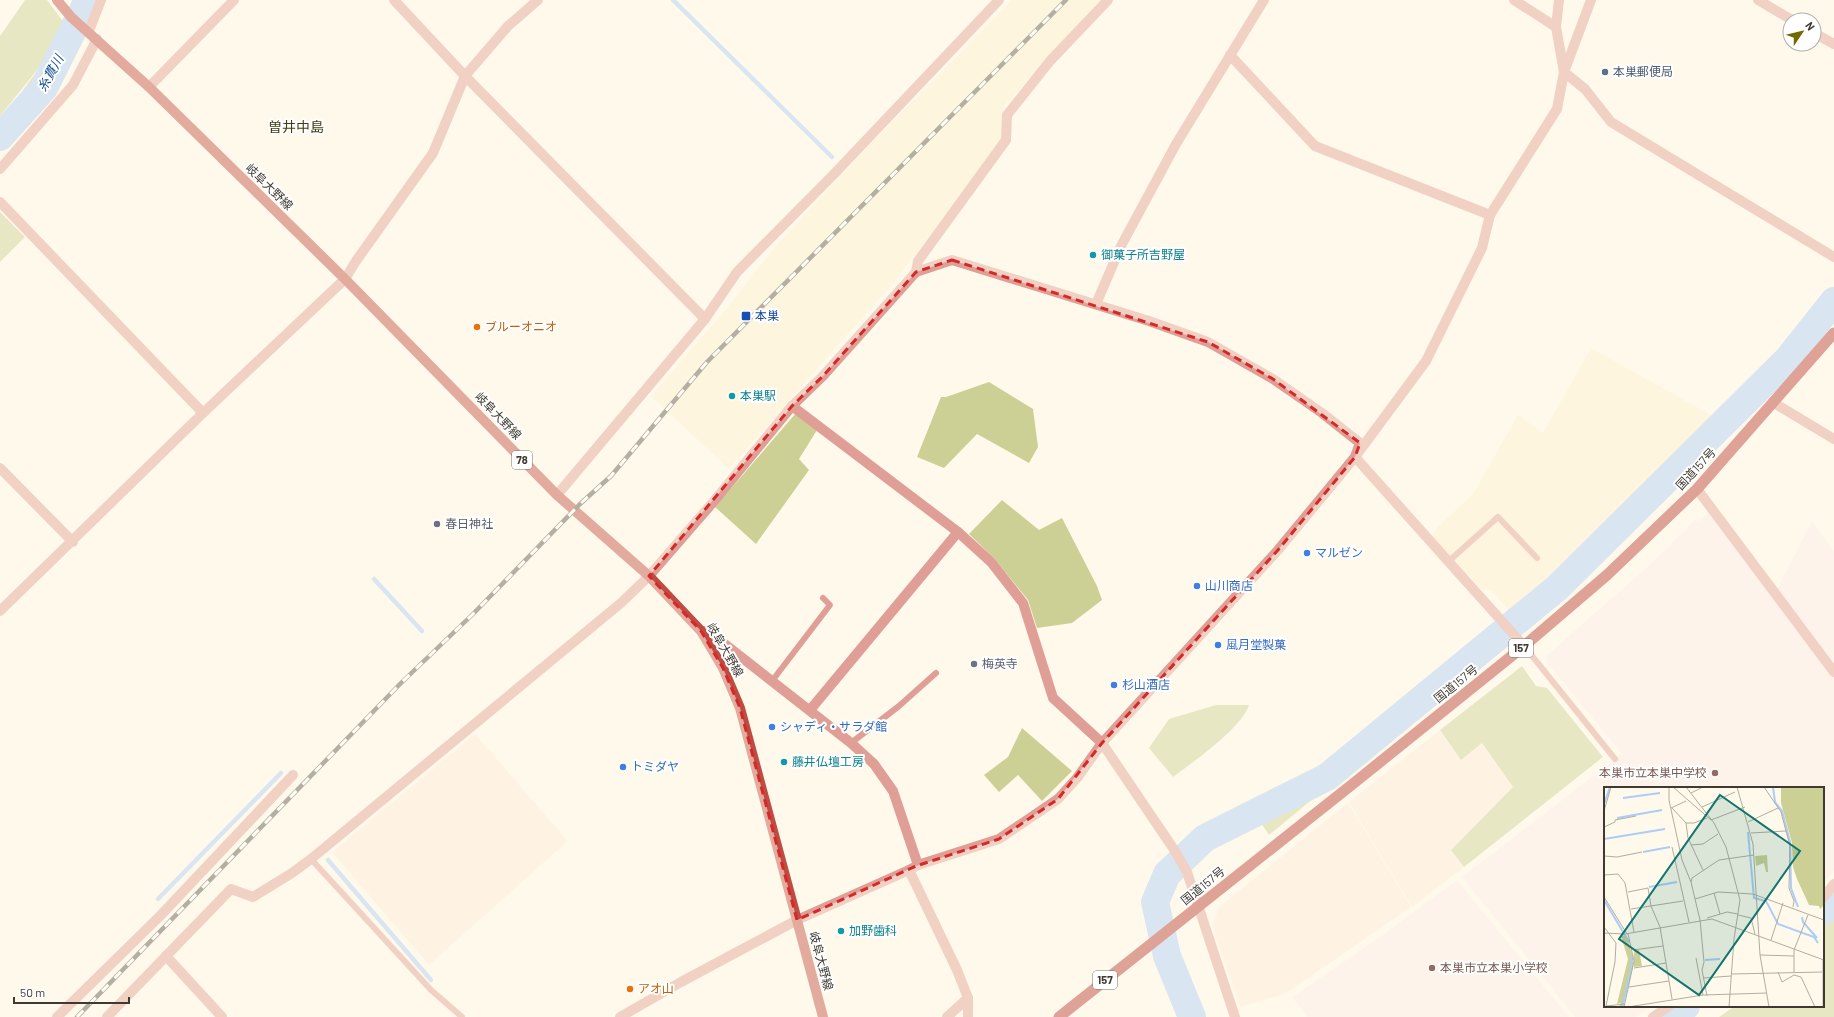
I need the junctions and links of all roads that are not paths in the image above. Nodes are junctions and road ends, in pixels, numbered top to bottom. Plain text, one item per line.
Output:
1 (57, 0) edge
2 (102, 0) edge
3 (234, 0) edge
4 (394, 0) edge
5 (538, 0) edge
6 (999, 0) edge
7 (1108, 0) edge
8 (1264, 0) edge
9 (1514, 0) edge
10 (1560, 0) edge
11 (1592, 0) edge
12 (1758, 0) edge
13 (1782, 14) edge
14 (1556, 27) junction
15 (88, 31) junction
16 (1822, 37) edge
17 (97, 39) junction
18 (1834, 44) edge
19 (1230, 55) junction
20 (1564, 72) junction
21 (465, 76) junction
22 (149, 87) junction
23 (0, 169) edge
24 (0, 202) edge
25 (1490, 215) junction
26 (1834, 257) edge
27 (916, 272) junction
28 (345, 279) junction
29 (1096, 304) junction
30 (705, 319) junction
31 (1834, 333) edge
32 (1774, 403) junction
33 (792, 406) junction
34 (203, 413) junction
35 (1834, 439) edge
36 (1355, 457) junction
37 (0, 468) edge
38 (1697, 489) junction
39 (557, 495) junction
40 (958, 532) junction
41 (73, 542) junction
42 (1537, 558) dead end
43 (1449, 560) junction
44 (649, 576) junction
45 (823, 598) dead end
46 (0, 611) edge
47 (701, 630) junction
48 (1524, 646) junction
49 (1834, 672) edge
50 (936, 673) dead end
51 (772, 681) junction
52 (810, 710) junction
53 (851, 743) junction
54 (1102, 743) junction
55 (1615, 759) dead end
56 (293, 775) dead end
57 (311, 859) junction
58 (918, 865) junction
59 (909, 870) junction
60 (1834, 884) edge
61 (1824, 897) edge
62 (1198, 906) junction
63 (797, 920) junction
64 (166, 956) junction
65 (968, 998) junction
66 (1668, 1007) edge
67 (57, 1017) edge
68 (107, 1017) edge
69 (222, 1017) edge
70 (462, 1017) edge
71 (620, 1017) edge
72 (823, 1017) edge
73 (947, 1017) edge
74 (968, 1017) edge
75 (1059, 1017) edge
76 (1234, 1017) edge
77 (1653, 1017) edge

1 - 15 main road, 岐阜大野線 / 78
2 - 15 street
3 - 22 street
4 - 21 street
5 - 21 street
6 - 30 street
7 - 27 street
8 - 19 street
9 - 14 street
10 - 14 street
11 - 20 street
12 - 13 street
14 - 20 street
15 - 17 main road, 岐阜大野線 / 78
16 - 18 street
17 - 22 main road, 岐阜大野線 / 78
17 - 23 street
19 - 25 street
19 - 29 street
20 - 25 street
20 - 26 street
21 - 28 street
21 - 30 street
22 - 28 main road, 岐阜大野線 / 78
24 - 34 street
25 - 36 street
27 - 29 street
27 - 33 street
28 - 34 street
28 - 39 main road, 岐阜大野線 / 78
29 - 36 street
30 - 39 street
31 - 32 highway, 国道157号 / 157
32 - 35 street
32 - 38 highway, 国道157号 / 157
33 - 40 street
33 - 44 street
34 - 41 street
36 - 43 street
36 - 54 street
37 - 41 street
38 - 48 highway, 国道157号 / 157
38 - 49 street
39 - 44 main road, 岐阜大野線 / 78
40 - 52 street
40 - 54 street
41 - 46 street
42 - 43 lane
43 - 48 street
44 - 47 main road, 岐阜大野線 / 78
44 - 57 street
45 - 51 lane
47 - 51 street
47 - 63 main road, 岐阜大野線 / 78
48 - 55 lane
48 - 62 highway, 国道157号 / 157
50 - 53 lane
51 - 52 street
52 - 53 street
53 - 58 street
54 - 58 street
54 - 62 street
56 - 67 street
57 - 64 street
57 - 70 lane
58 - 59 street
59 - 63 street
59 - 65 street
60 - 61 street
62 - 75 highway, 国道157号 / 157
62 - 76 street
63 - 71 street
63 - 72 main road, 岐阜大野線 / 78
64 - 68 street
64 - 69 street
65 - 73 street
65 - 74 street
66 - 77 street

